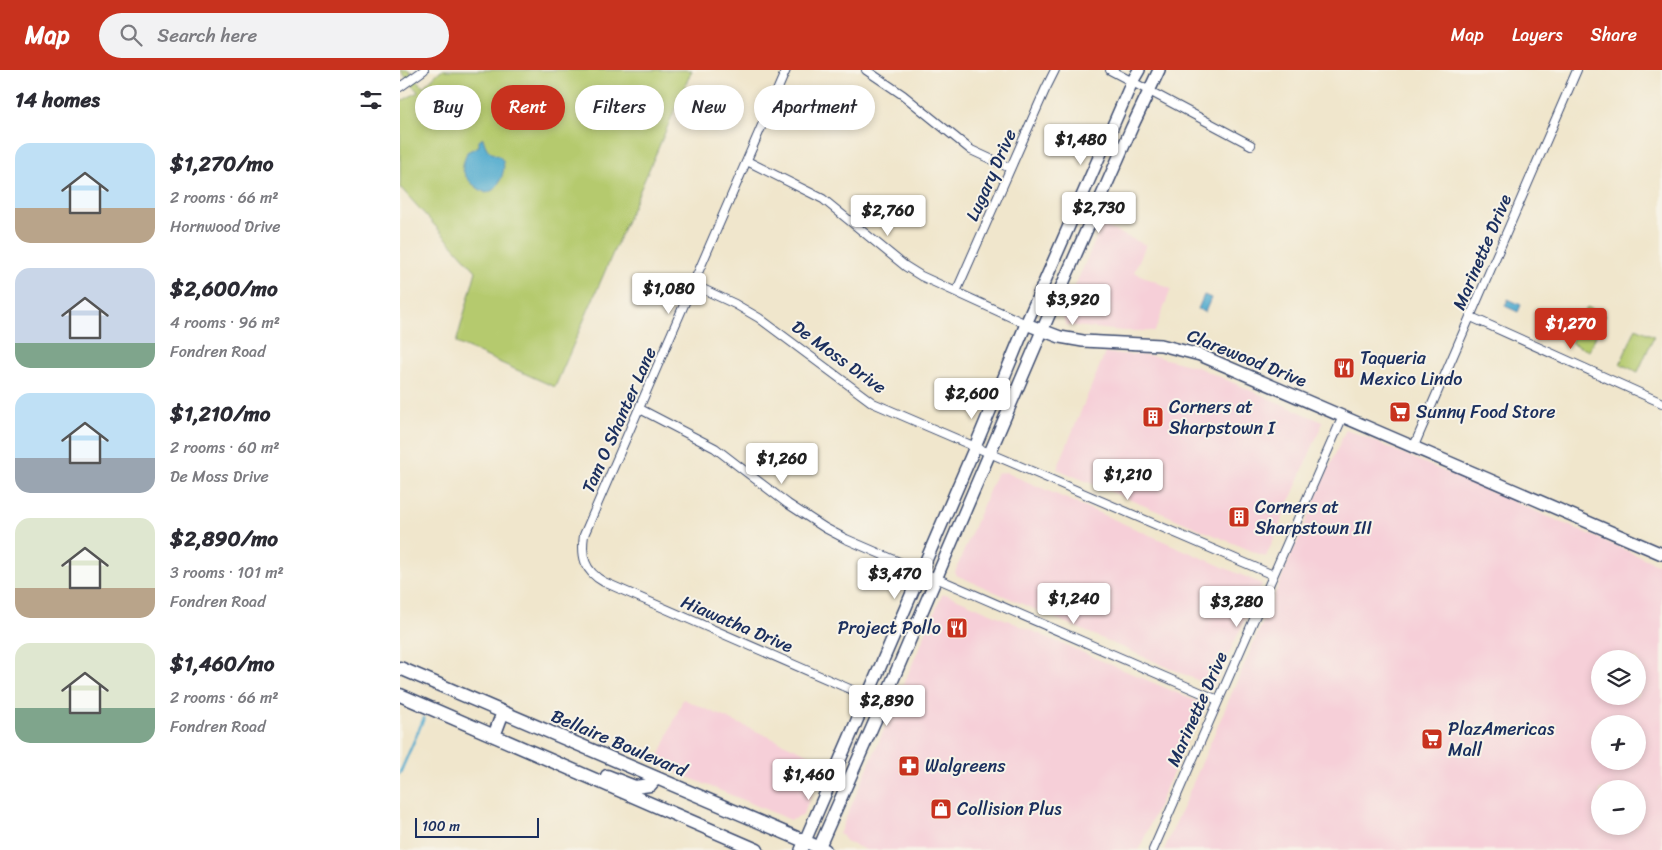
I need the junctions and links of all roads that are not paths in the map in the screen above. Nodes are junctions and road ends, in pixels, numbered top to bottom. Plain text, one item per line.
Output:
1 (424, 70) edge
2 (786, 70) edge
3 (866, 70) edge
4 (1055, 70) edge
5 (1110, 70) edge
6 (1139, 70) edge
7 (1159, 70) edge
8 (1577, 70) edge
9 (1132, 82) junction
10 (400, 88) edge
11 (1148, 90) junction
12 (1251, 145) dead end
13 (747, 161) junction
14 (1010, 168) junction
15 (694, 285) junction
16 (956, 292) junction
17 (1470, 317) junction
18 (1026, 324) junction
19 (1042, 331) junction
20 (1662, 403) edge
21 (640, 408) junction
22 (1343, 416) junction
23 (1414, 446) junction
24 (975, 447) junction
25 (990, 454) junction
26 (1662, 554) edge
27 (584, 563) joint
28 (922, 572) junction
29 (1273, 576) junction
30 (936, 578) junction
31 (400, 668) edge
32 (400, 695) edge
33 (868, 697) junction
34 (1218, 700) junction
35 (882, 705) junction
36 (503, 712) junction
37 (494, 736) junction
38 (575, 771) junction
39 (656, 778) junction
40 (803, 846) edge
41 (821, 849) edge
42 (758, 850) edge
43 (1152, 850) edge

1 - 10 street
2 - 13 street, Tam O Shanter Lane
3 - 14 street
4 - 14 street, Lugary Drive
5 - 9 street
6 - 9 main road
7 - 11 main road
8 - 17 street, Marinette Drive
9 - 11 street
9 - 18 main road
11 - 12 street
11 - 19 main road
13 - 15 street, Tam O Shanter Lane
13 - 16 street, Clarewood Drive
14 - 16 street, Lugary Drive
15 - 21 street, Tam O Shanter Lane
15 - 24 street, De Moss Drive
16 - 18 street, Clarewood Drive
17 - 20 street
17 - 23 street, Marinette Drive
18 - 19 main road, Clarewood Drive
18 - 24 main road
19 - 22 main road, Clarewood Drive
19 - 25 main road
21 - 27 street, Tam O Shanter Lane
21 - 28 street
22 - 23 main road, Clarewood Drive
22 - 29 street, Marinette Drive
23 - 26 main road, Clarewood Drive
24 - 25 street, De Moss Drive
24 - 28 main road
25 - 29 street, De Moss Drive
25 - 30 main road
27 - 33 street, Hiawatha Drive
28 - 30 street
28 - 33 main road
29 - 34 street, Marinette Drive
30 - 34 street
30 - 35 main road
31 - 36 main road, Bellaire Boulevard
32 - 37 main road
33 - 35 street, Hiawatha Drive
33 - 40 main road
34 - 43 street, Marinette Drive
35 - 41 main road
36 - 37 main road
36 - 39 main road, Bellaire Boulevard
37 - 38 main road
38 - 39 main road
38 - 42 main road
39 - 40 main road, Bellaire Boulevard
40 - 41 main road, Bellaire Boulevard

